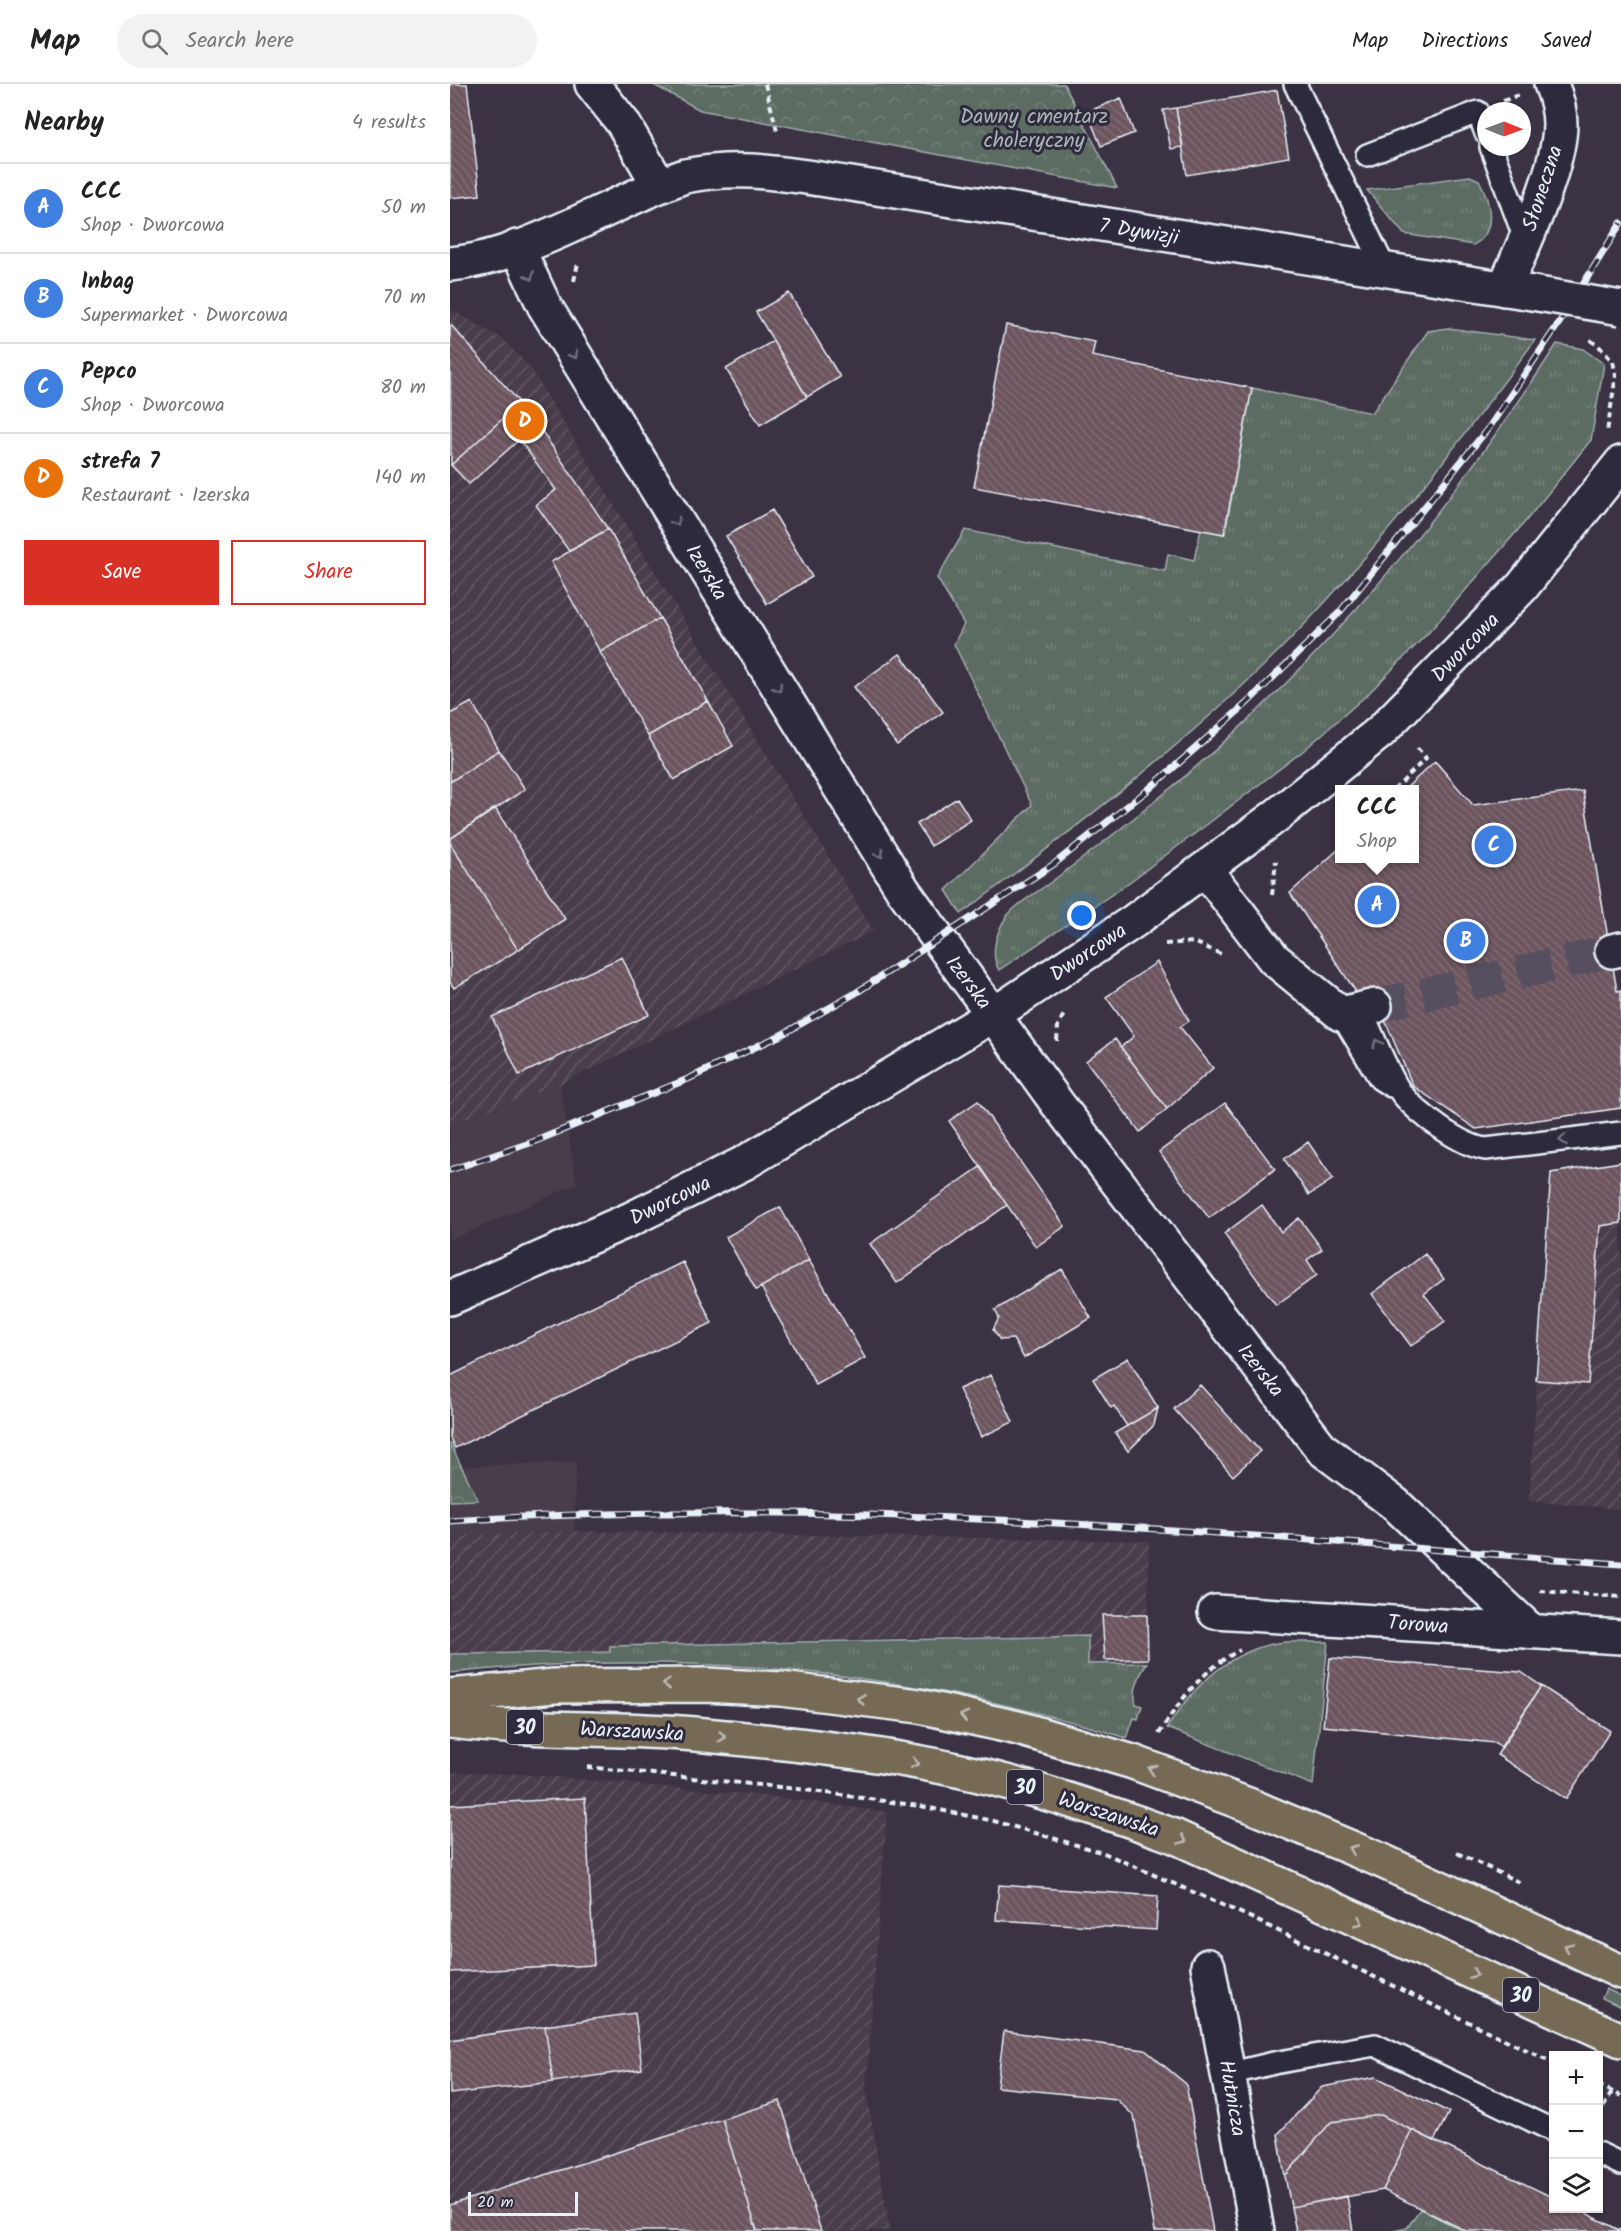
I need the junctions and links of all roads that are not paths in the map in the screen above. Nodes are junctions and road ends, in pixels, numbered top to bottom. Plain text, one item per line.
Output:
1 (592, 84) edge
2 (1295, 84) edge
3 (1551, 84) edge
4 (1477, 112) edge
5 (1367, 155) dead end
6 (1494, 156) edge
7 (658, 185) junction
8 (1525, 239) junction
9 (517, 247) junction
10 (450, 264) edge
11 (1386, 271) junction
12 (1518, 291) junction
13 (1621, 308) edge
14 (1621, 463) edge
15 (1205, 869) junction
16 (1359, 1010) joint
17 (993, 1014) junction
18 (1621, 1133) edge
19 (450, 1298) edge
20 (1215, 1612) dead end
21 (1530, 1631) junction
22 (1621, 1637) edge
23 (450, 1696) edge
24 (450, 1721) edge
25 (1208, 1966) dead end
26 (1621, 1972) edge
27 (1621, 2040) edge
28 (1228, 2074) junction
29 (1549, 2130) edge
30 (1603, 2156) edge
31 (1621, 2164) edge
32 (1257, 2231) edge

1 - 7 street
2 - 11 lane
3 - 8 street, Słoneczna
4 - 5 lane
6 - 8 lane
7 - 9 street, 7 Dywizji
7 - 11 street, 7 Dywizji
8 - 12 street, Słoneczna
9 - 10 street, 7 Dywizji
9 -> 17 street, Izerska
11 - 12 street, 7 Dywizji
12 - 13 street, 7 Dywizji, bridge
14 - 15 street, Dworcowa
15 - 16 street
15 - 17 street, Dworcowa
18 -> 16 lane
17 - 19 street, Dworcowa
17 - 21 street, Izerska
20 - 21 street, Torowa
21 - 22 street, Torowa
26 -> 23 main road, Warszawska / 30
24 -> 27 main road, Warszawska / 30
25 - 28 street, Hutnicza
28 - 29 lane
28 - 32 street, Hutnicza
30 - 31 lane

